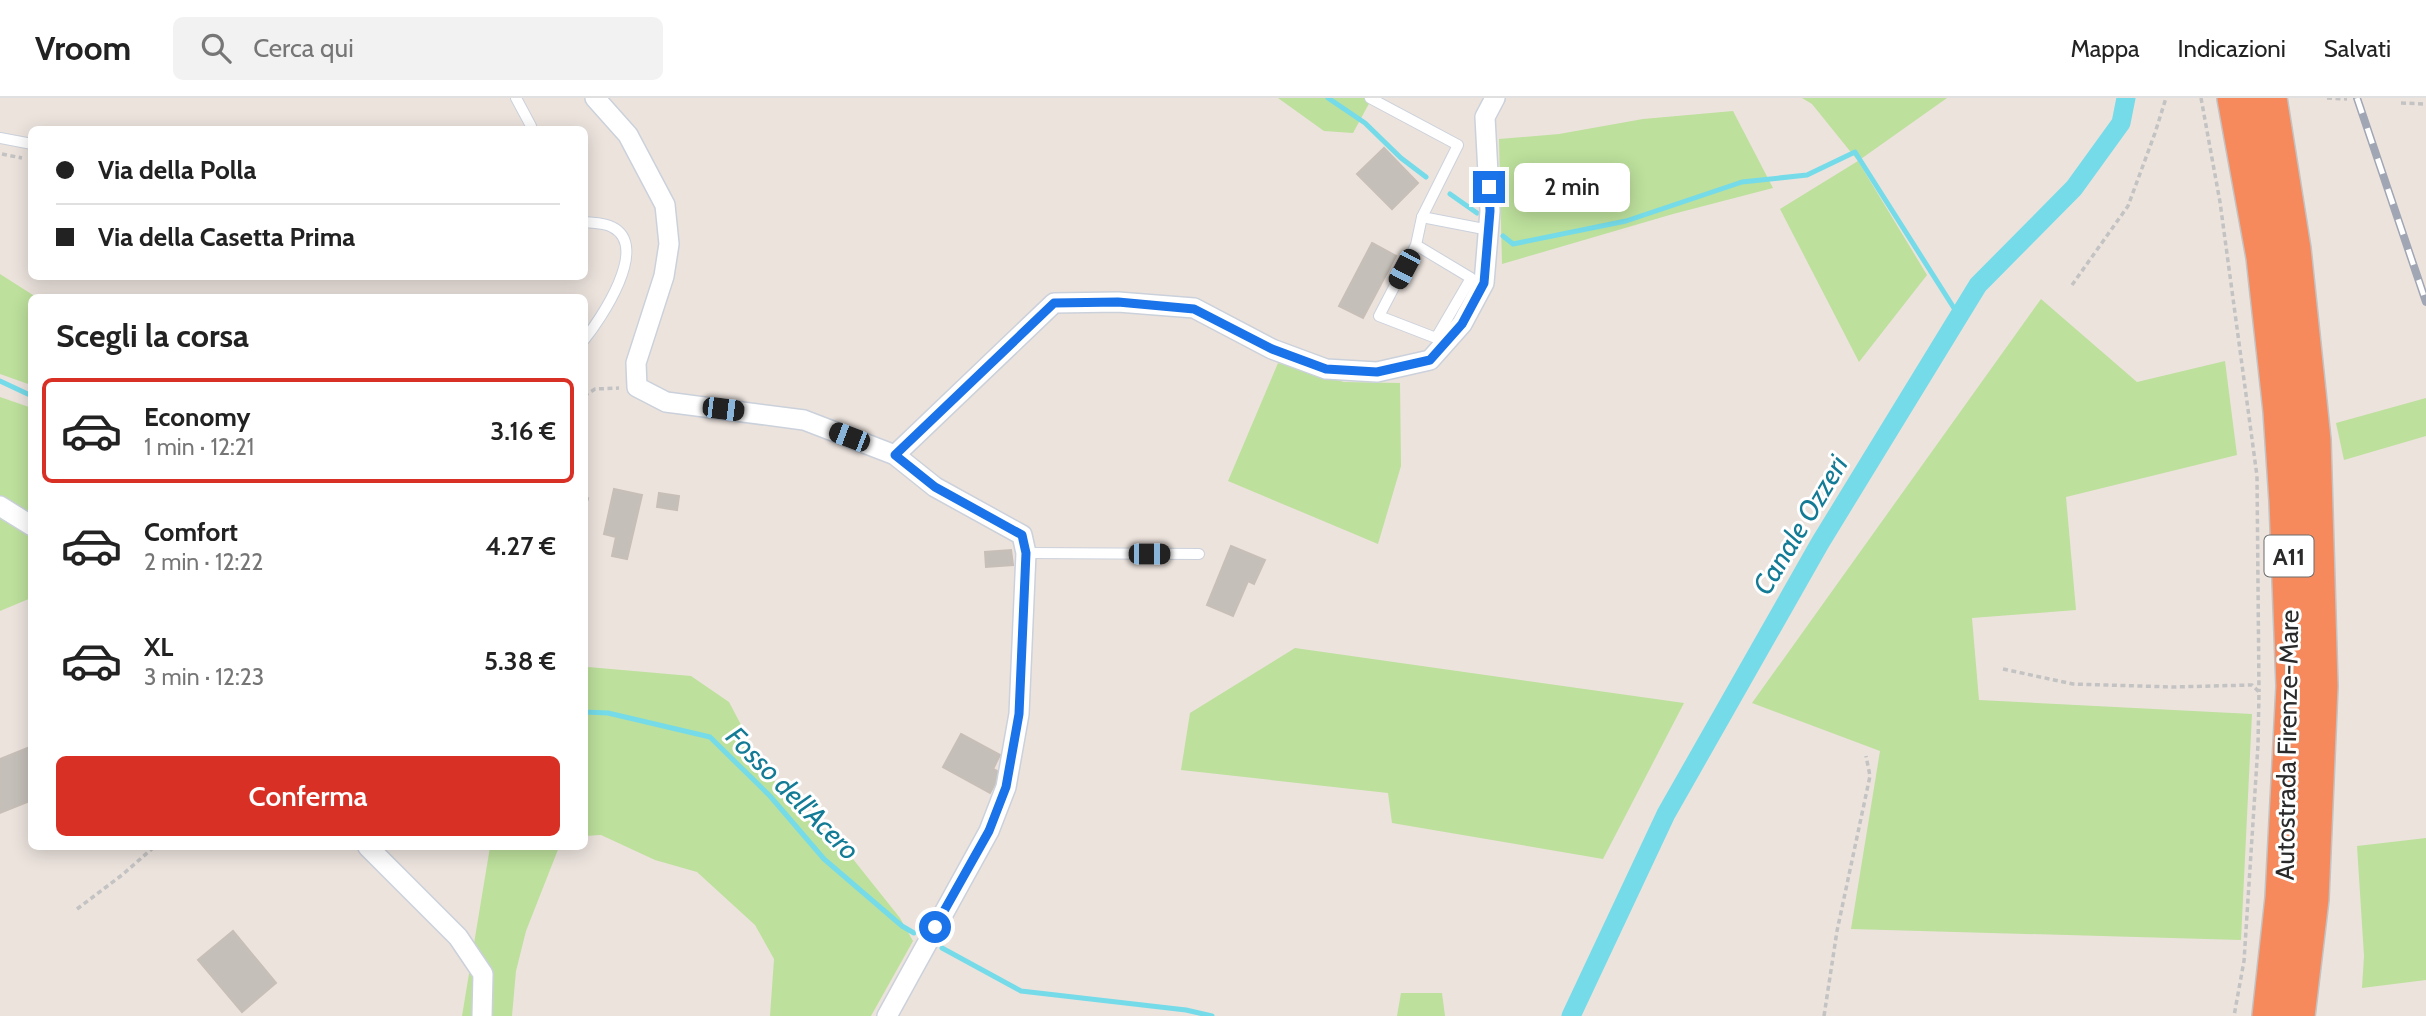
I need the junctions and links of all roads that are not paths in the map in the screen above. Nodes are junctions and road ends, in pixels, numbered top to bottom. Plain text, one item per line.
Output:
1 (516, 98) edge
2 (595, 98) edge
3 (1370, 98) edge
4 (1495, 98) edge
5 (2235, 98) edge
6 (2269, 98) edge
7 (529, 126) edge
8 (0, 138) edge
9 (28, 143) edge
10 (1422, 217) junction
11 (588, 223) edge
12 (1489, 230) junction
13 (1416, 245) junction
14 (588, 334) edge
15 (895, 455) junction
16 (0, 506) edge
17 (28, 524) edge
18 (1026, 553) junction
19 (1199, 554) dead end
20 (371, 850) edge
21 (482, 1016) edge
22 (887, 1016) edge
23 (2270, 1016) edge
24 (2297, 1016) edge

1 - 7 lane
2 - 15 street
3 - 10 lane
4 - 12 street
5 - 23 highway, Autostrada Firenze-Mare / A11
6 - 24 highway, Autostrada Firenze-Mare / A11
8 - 9 lane
10 - 12 lane
10 - 13 lane
11 - 14 lane
12 - 15 street
13 - 13 lane
15 - 18 street
16 - 17 street
18 - 19 lane
18 - 22 street
20 - 21 street

